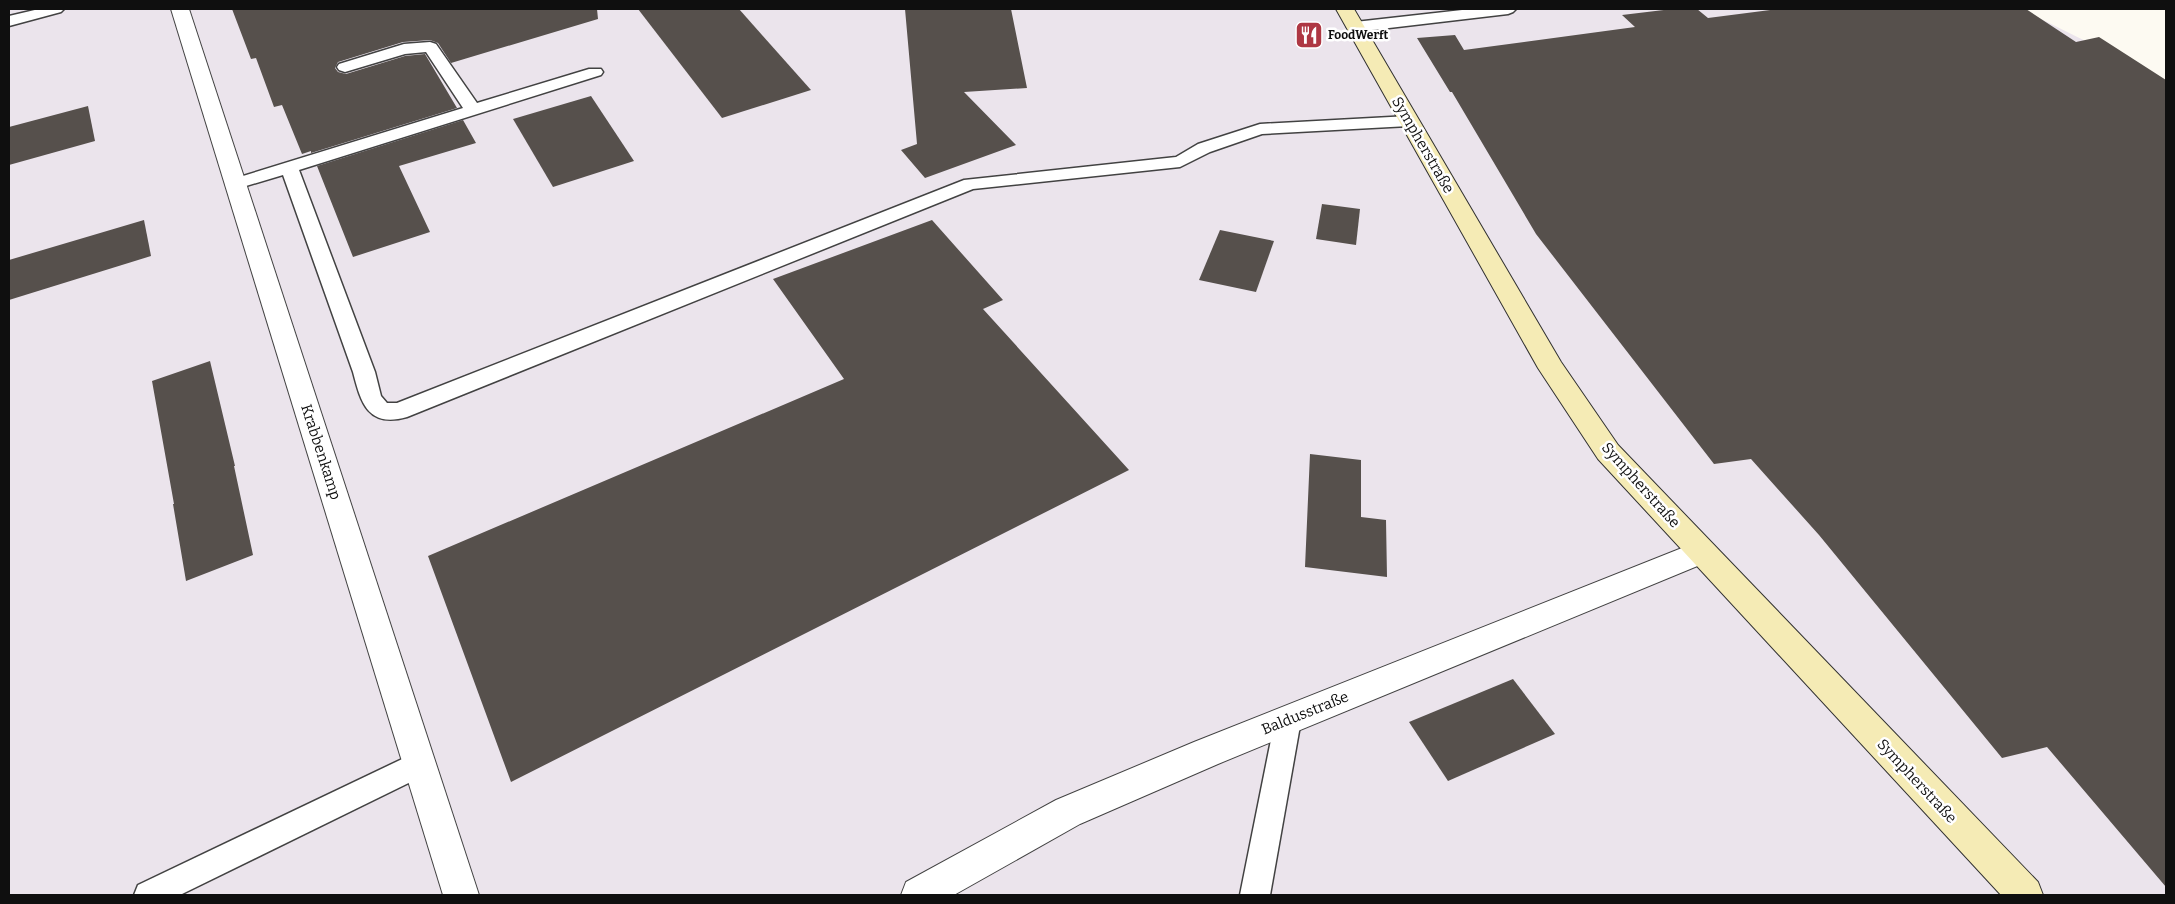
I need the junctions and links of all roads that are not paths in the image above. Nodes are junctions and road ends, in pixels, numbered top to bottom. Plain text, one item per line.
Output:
1 (56, 9) edge
2 (180, 9) edge
3 (1508, 9) edge
4 (1350, 18) edge
5 (9, 21) edge
6 (345, 67) dead end
7 (595, 72) dead end
8 (473, 110) junction
9 (1409, 121) junction
10 (289, 167) junction
11 (236, 184) junction
12 (1702, 552) junction
13 (1288, 720) junction
14 (419, 764) junction
15 (149, 895) edge
16 (461, 895) edge
17 (919, 895) edge
18 (1255, 895) edge
19 (2025, 895) edge

1 - 5 lane
2 - 11 street, Krabbenkamp
3 - 4 lane
4 - 9 street, Sympherstraße
6 - 8 lane
7 - 8 lane
8 - 10 lane
9 - 10 lane
9 - 12 street, Sympherstraße
10 - 11 lane
11 - 14 street, Krabbenkamp
12 - 13 street, Baldusstraße
12 - 19 street, Sympherstraße
13 - 17 street, Baldusstraße
13 - 18 lane
14 - 15 lane
14 - 16 street, Krabbenkamp

